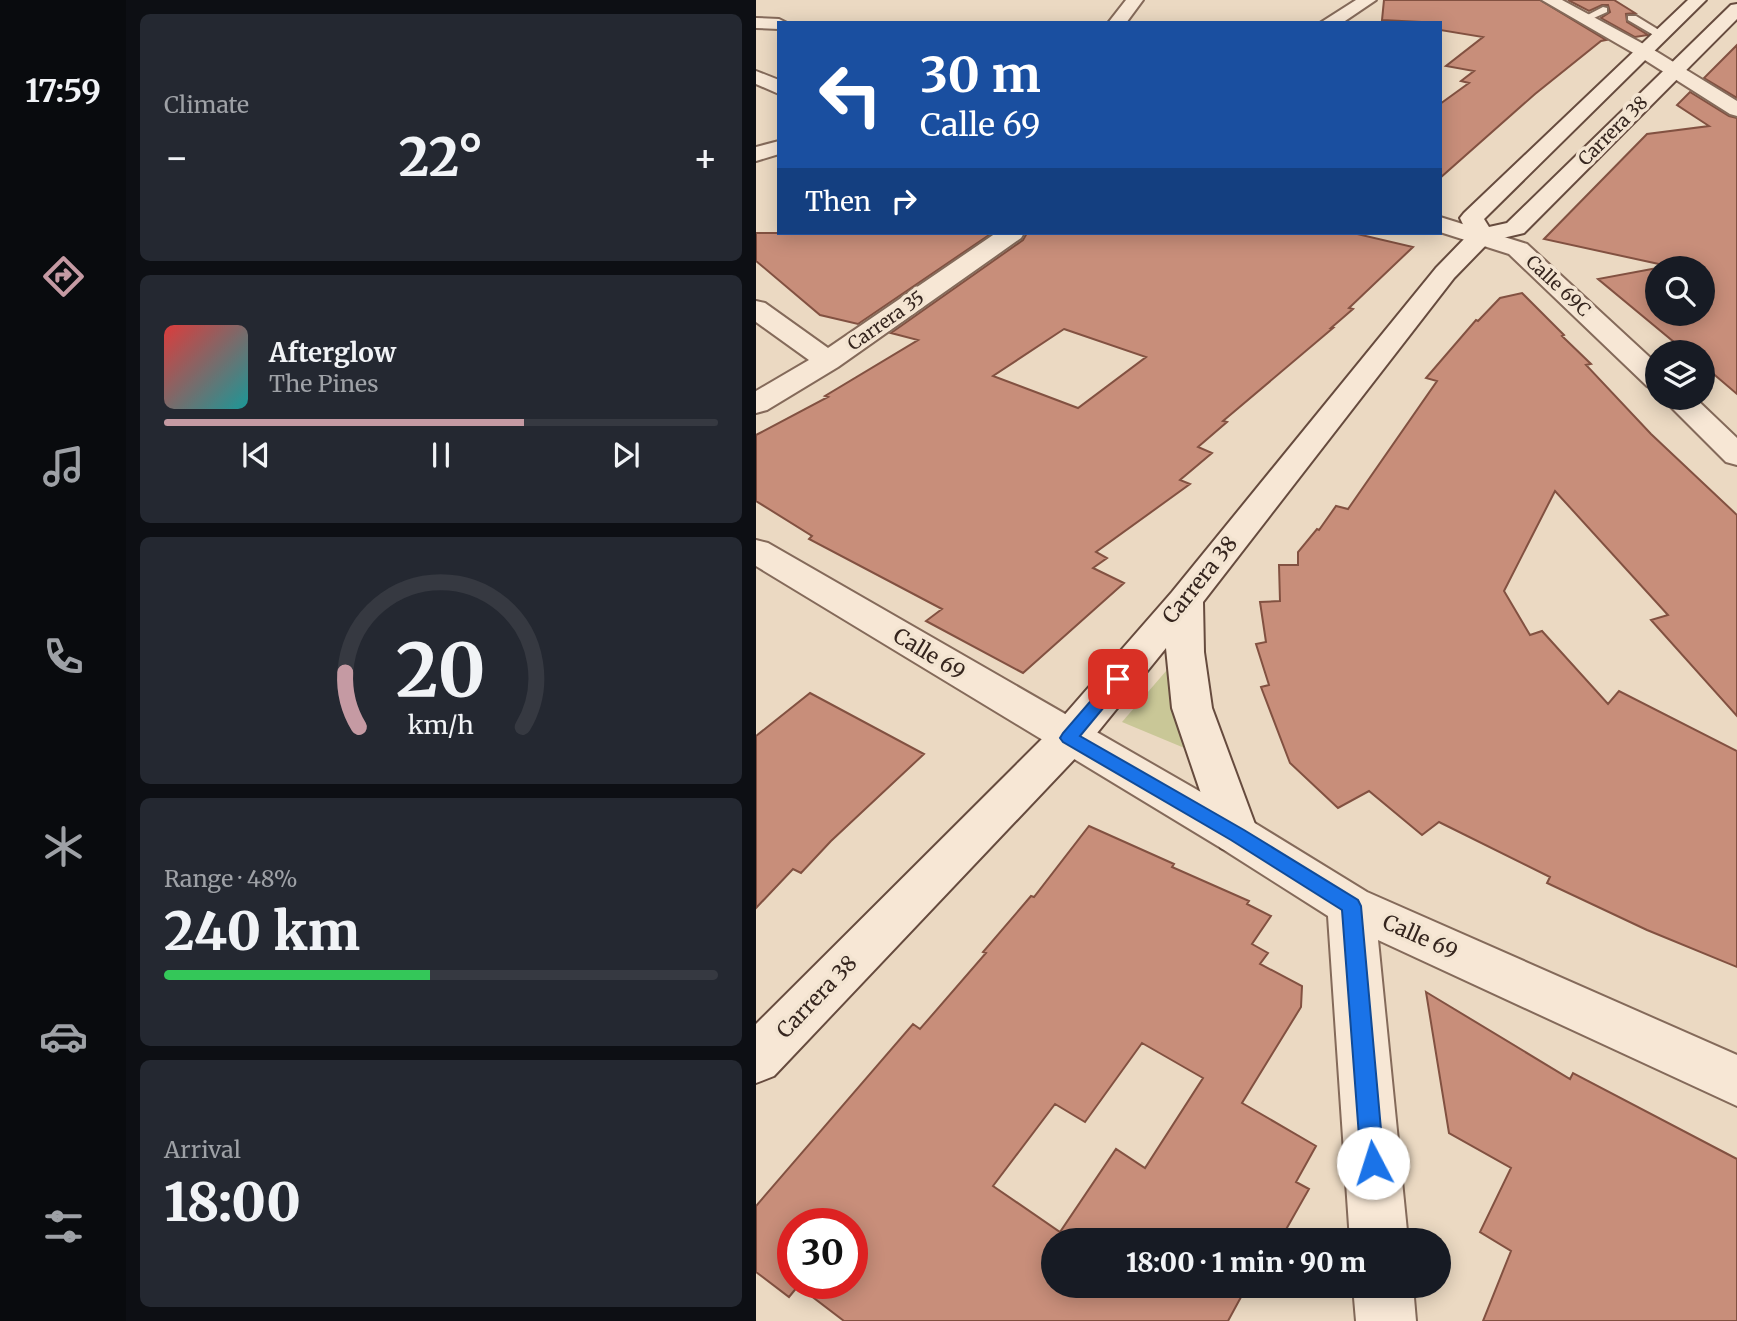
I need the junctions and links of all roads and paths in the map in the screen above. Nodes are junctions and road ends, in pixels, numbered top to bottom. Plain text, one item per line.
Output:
1 (1135, 0) edge
2 (1368, 0) edge
3 (1550, 0) edge
4 (1696, 0) edge
5 (1603, 9) dead end
6 (1737, 9) edge
7 (1632, 18) dead end
8 (1585, 19) junction
9 (1119, 21) edge
10 (1332, 21) edge
11 (756, 23) edge
12 (777, 24) edge
13 (1661, 35) junction
14 (1643, 51) junction
15 (1673, 71) junction
16 (756, 78) edge
17 (777, 87) edge
18 (1737, 110) edge
19 (777, 148) edge
20 (756, 154) edge
21 (1442, 224) edge
22 (1009, 235) edge
23 (1481, 236) junction
24 (756, 309) edge
25 (828, 361) junction
26 (1645, 369) edge
27 (756, 404) edge
28 (1690, 410) edge
29 (1737, 455) edge
30 (756, 551) edge
31 (1185, 600) junction
32 (1069, 738) junction
33 (1237, 835) junction
34 (1351, 906) junction
35 (756, 1059) edge
36 (1737, 1081) edge
37 (1378, 1228) edge
38 (1384, 1298) edge
39 (1386, 1321) edge

1 - 9 main road
2 - 10 main road
3 - 8 main road
4 - 13 main road, Carrera 38
5 - 8 lane
6 - 15 main road, Carrera 38
7 - 13 lane
8 - 14 main road
11 - 12 main road
13 - 14 main road, Carrera 38
14 - 15 main road
14 - 23 main road, Carrera 38
15 - 18 main road
15 - 23 main road, Carrera 38
16 - 17 main road
19 - 20 main road
21 - 23 main road, Calle 69C
22 - 25 main road, Carrera 35
23 - 26 main road, Calle 69C
23 - 31 main road, Carrera 38
24 - 25 main road
25 - 27 main road, Carrera 35
28 - 29 main road
30 - 32 main road, Calle 69
31 - 32 main road, Carrera 38
31 - 33 main road
32 - 33 main road, Calle 69
32 - 35 main road, Carrera 38
33 - 34 main road, Calle 69
34 - 36 main road, Calle 69
34 - 37 main road
38 - 39 main road

